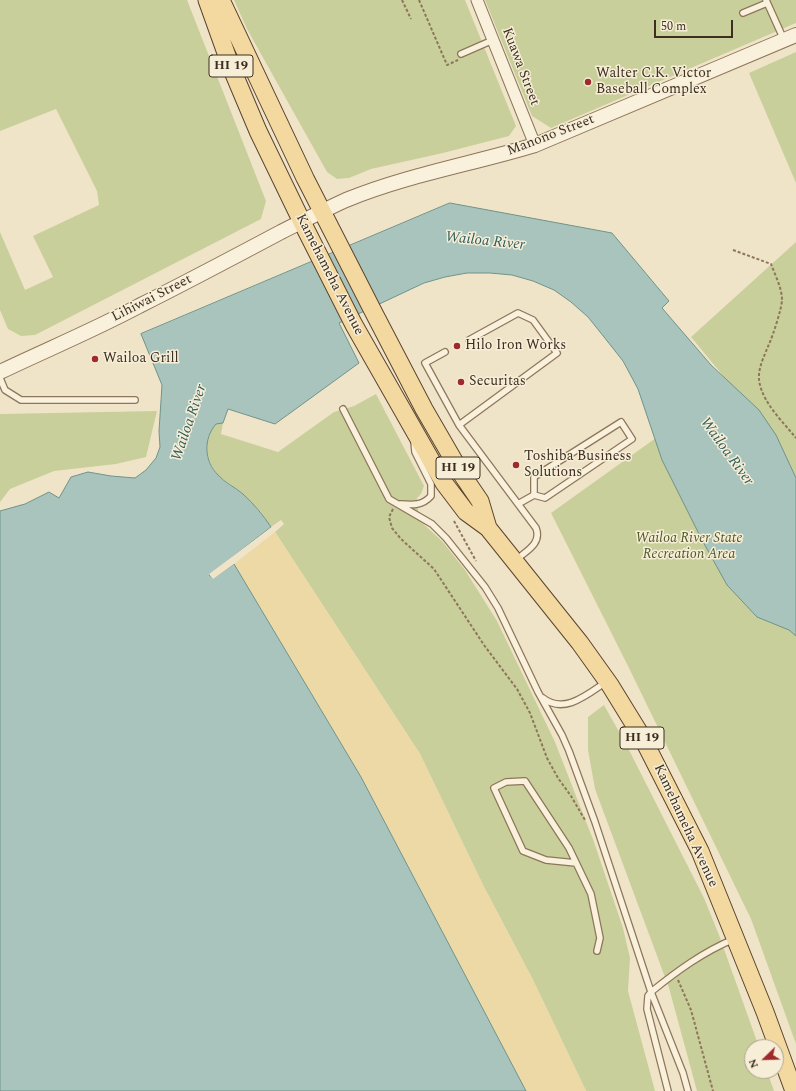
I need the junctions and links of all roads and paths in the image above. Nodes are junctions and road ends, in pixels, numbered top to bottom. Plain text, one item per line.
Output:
1 (207, 0) edge
2 (221, 0) edge
3 (402, 0) edge
4 (420, 0) edge
5 (477, 0) edge
6 (767, 1) edge
7 (743, 13) dead end
8 (411, 19) dead end
9 (790, 38) edge
10 (494, 40) junction
11 (460, 57) joint
12 (535, 145) junction
13 (323, 211) junction
14 (302, 222) junction
15 (733, 250) dead end
16 (469, 340) dead end
17 (445, 352) dead end
18 (0, 372) edge
19 (0, 378) edge
20 (135, 400) dead end
21 (343, 409) dead end
22 (459, 425) junction
23 (414, 430) junction
24 (796, 438) edge
25 (534, 494) junction
26 (396, 504) junction
27 (518, 504) junction
28 (454, 520) dead end
29 (488, 528) junction
30 (514, 561) junction
31 (478, 567) dead end
32 (607, 681) junction
33 (538, 692) junction
34 (595, 822) junction
35 (576, 863) junction
36 (736, 938) junction
37 (597, 951) dead end
38 (675, 973) junction
39 (651, 992) junction
40 (668, 1091) edge
41 (688, 1091) edge
42 (713, 1091) edge
43 (794, 1091) edge

1 - 14 main road, Kamehameha Avenue / HI 19
2 - 13 main road, Kamehameha Avenue / HI 19
3 - 8 path
4 - 11 path
5 - 10 street, Kuawa Street
6 - 7 lane
6 - 9 lane
9 - 12 street, Manono Street
10 - 11 lane
10 - 12 street, Kuawa Street
12 - 13 street, Manono Street
13 - 14 street, Manono Street
13 - 29 main road, Kamehameha Avenue / HI 19
14 - 18 street, Lihiwai Street
14 - 23 main road, Kamehameha Avenue / HI 19
15 - 24 path
16 - 22 lane
17 - 22 lane
19 - 20 lane
21 - 26 lane
22 - 27 lane
23 - 26 lane
23 - 29 main road, Kamehameha Avenue / HI 19
25 - 25 lane
25 - 27 lane
26 - 33 lane
26 - 34 path
27 - 30 lane
28 - 31 path
29 - 30 main road, Kamehameha Avenue / HI 19
30 - 32 main road, Kamehameha Avenue / HI 19
32 - 33 lane
32 - 36 main road, Kamehameha Avenue / HI 19
33 - 34 lane
34 - 39 lane
35 - 35 lane
35 - 37 lane
36 - 38 lane
36 - 43 main road, Kamehameha Avenue / HI 19
38 - 39 lane
38 - 42 path
39 - 40 lane
39 - 41 lane

